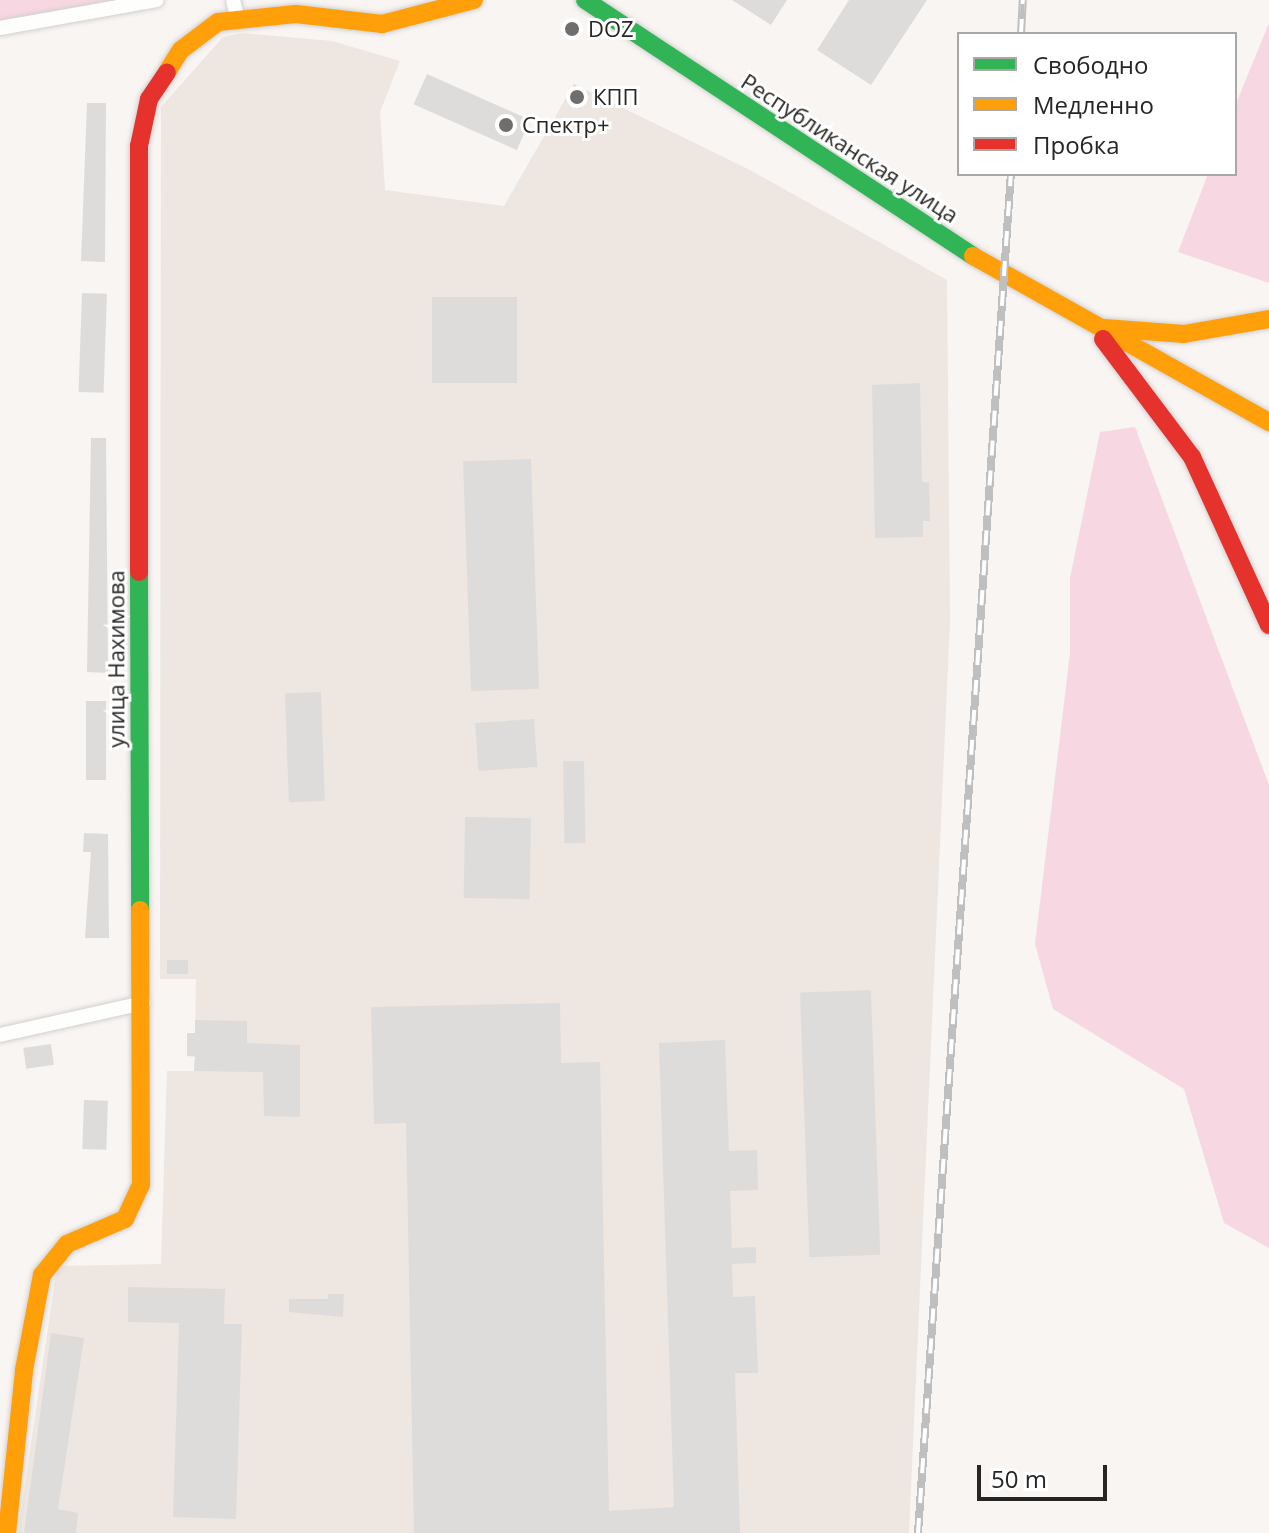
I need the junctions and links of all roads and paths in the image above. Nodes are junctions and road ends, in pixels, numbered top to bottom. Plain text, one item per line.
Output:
1 (157, 0) edge
2 (474, 0) edge
3 (585, 0) edge
4 (235, 8) edge
5 (0, 28) edge
6 (1269, 319) edge
7 (1094, 328) junction
8 (1269, 422) edge
9 (1269, 625) edge
10 (143, 1003) junction
11 (0, 1035) edge
12 (7, 1533) edge

1 - 5 street
2 - 4 street, улица Нахимова
3 - 7 street, Республиканская улица
4 - 10 street, улица Нахимова
6 - 7 street
7 - 8 street, Республиканская улица
7 - 9 street
10 - 11 street
10 - 12 street, улица Нахимова

